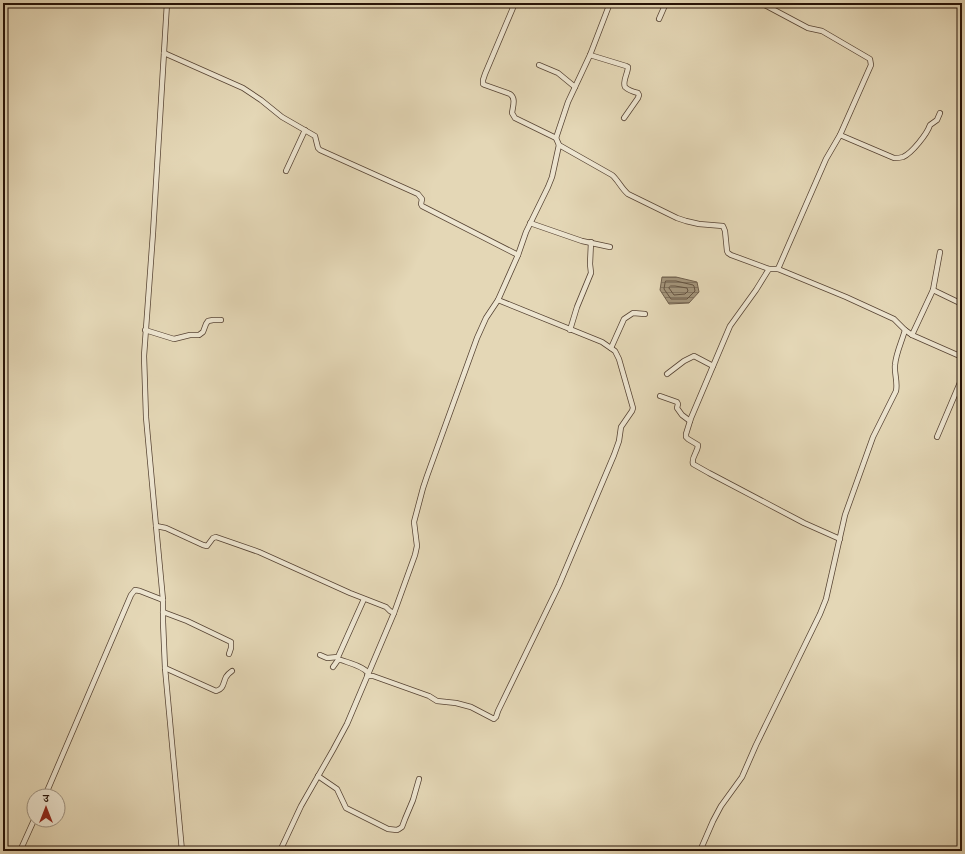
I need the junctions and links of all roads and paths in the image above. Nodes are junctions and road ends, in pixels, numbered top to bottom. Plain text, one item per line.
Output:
1 (167, 3) edge
2 (515, 3) edge
3 (610, 3) edge
4 (666, 3) edge
5 (761, 3) edge
6 (659, 18) dead end
7 (164, 53) junction
8 (590, 55) junction
9 (539, 65) dead end
10 (575, 87) junction
11 (940, 113) dead end
12 (624, 118) dead end
13 (305, 130) junction
14 (840, 135) junction
15 (556, 138) junction
16 (559, 145) junction
17 (286, 171) dead end
18 (530, 223) junction
19 (590, 242) junction
20 (610, 247) dead end
21 (940, 252) dead end
22 (518, 255) junction
23 (769, 269) junction
24 (778, 269) junction
25 (933, 290) junction
26 (498, 300) junction
27 (962, 304) edge
28 (645, 314) dead end
29 (221, 320) dead end
30 (146, 330) junction
31 (570, 330) junction
32 (905, 330) junction
33 (912, 336) junction
34 (611, 348) junction
35 (962, 357) edge
36 (713, 366) junction
37 (667, 374) dead end
38 (962, 378) edge
39 (660, 396) dead end
40 (690, 421) junction
41 (937, 437) dead end
42 (156, 526) junction
43 (840, 539) junction
44 (364, 598) junction
45 (163, 600) junction
46 (163, 612) junction
47 (394, 613) junction
48 (229, 654) dead end
49 (320, 655) dead end
50 (333, 667) dead end
51 (165, 668) junction
52 (232, 671) dead end
53 (368, 674) junction
54 (318, 776) junction
55 (419, 779) dead end
56 (48, 788) edge
57 (30, 828) edge
58 (20, 851) edge
59 (182, 851) edge
60 (280, 851) edge
61 (700, 851) edge

1 - 7 street
2 - 15 street
3 - 8 street
4 - 6 street
5 - 14 street
7 - 13 street
7 - 30 street
8 - 10 street
8 - 12 street
9 - 10 street
10 - 15 street
11 - 14 street
13 - 17 street
13 - 22 street
14 - 24 street
15 - 16 street
16 - 18 street
16 - 23 street
18 - 19 street
18 - 22 street
19 - 20 street
19 - 31 street
21 - 25 street
22 - 26 street
23 - 24 street
23 - 36 street
24 - 32 street
25 - 27 street
25 - 33 street
26 - 31 street
26 - 47 street
28 - 34 street
29 - 30 street
30 - 42 street
31 - 34 street
32 - 33 street
32 - 43 street
33 - 35 street
34 - 53 street
36 - 37 street
36 - 40 street
38 - 41 street
39 - 40 street
40 - 43 street
42 - 44 street
42 - 45 street
43 - 61 street
44 - 47 street
44 - 49 street
45 - 46 street
45 - 56 street
46 - 48 street
46 - 51 street
47 - 53 street
50 - 53 street
51 - 52 street
51 - 59 street
53 - 54 street
54 - 55 street
54 - 60 street
57 - 58 street

